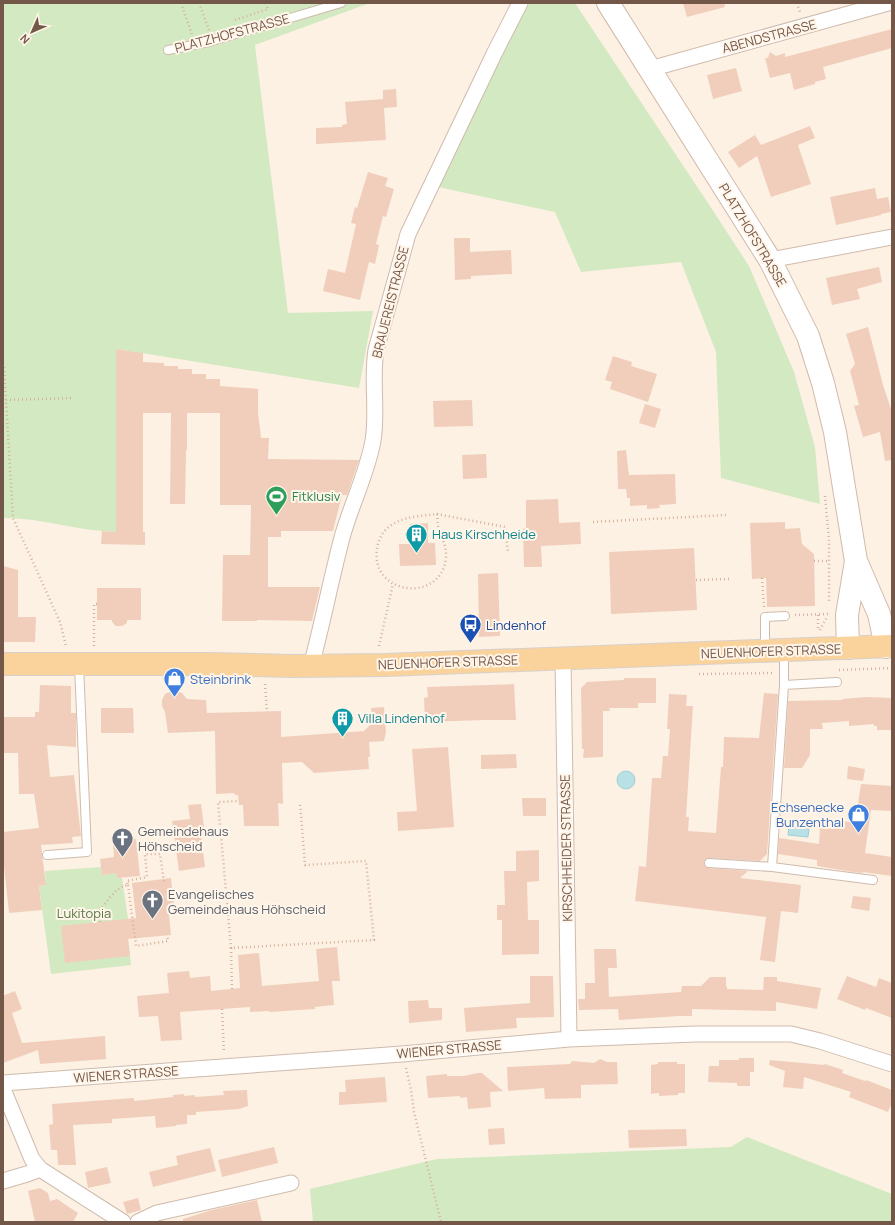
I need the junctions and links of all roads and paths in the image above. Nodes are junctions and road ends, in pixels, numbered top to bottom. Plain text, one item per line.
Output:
1 (181, 3) edge
2 (199, 3) edge
3 (266, 3) edge
4 (341, 3) edge
5 (520, 3) edge
6 (608, 3) edge
7 (888, 3) edge
8 (232, 21) dead end
9 (215, 28) dead end
10 (209, 30) junction
11 (203, 32) dead end
12 (198, 33) dead end
13 (168, 50) dead end
14 (650, 69) junction
15 (892, 237) edge
16 (770, 260) junction
17 (4, 367) dead end
18 (73, 398) dead end
19 (6, 400) junction
20 (5, 406) edge
21 (824, 496) dead end
22 (437, 514) junction
23 (727, 515) dead end
24 (593, 522) dead end
25 (508, 552) dead end
26 (814, 561) dead end
27 (830, 561) junction
28 (856, 561) junction
29 (762, 578) dead end
30 (729, 579) dead end
31 (696, 580) dead end
32 (393, 584) junction
33 (97, 604) dead end
34 (838, 615) junction
35 (785, 616) joint
36 (765, 617) junction
37 (818, 633) dead end
38 (94, 646) dead end
39 (379, 646) dead end
40 (889, 646) edge
41 (66, 647) dead end
42 (848, 648) junction
43 (775, 651) junction
44 (563, 658) junction
45 (3, 664) edge
46 (79, 665) junction
47 (264, 666) junction
48 (311, 666) junction
49 (837, 682) dead end
50 (784, 685) junction
51 (267, 712) dead end
52 (239, 801) dead end
53 (300, 803) dead end
54 (47, 855) dead end
55 (709, 863) dead end
56 (772, 868) junction
57 (873, 880) dead end
58 (164, 882) dead end
59 (128, 885) junction
60 (100, 922) dead end
61 (167, 936) dead end
62 (231, 948) junction
63 (232, 989) dead end
64 (222, 1009) dead end
65 (569, 1039) junction
66 (224, 1049) dead end
67 (402, 1054) junction
68 (892, 1064) edge
69 (3, 1083) edge
70 (3, 1088) edge
71 (40, 1169) junction
72 (3, 1181) edge
73 (291, 1183) dead end
74 (123, 1222) edge
75 (138, 1222) edge
76 (440, 1222) edge

1 - 12 path
2 - 10 path
3 - 8 path
4 - 13 lane, PLATZHOFSTRASSE
5 - 48 street, BRAUEREISTRASSE
6 - 14 main road, PLATZHOFSTRASSE
7 - 14 street, ABENDSTRASSE
9 - 10 path
10 - 11 path
14 - 16 main road, PLATZHOFSTRASSE
15 - 16 street
16 - 28 main road, PLATZHOFSTRASSE
17 - 19 path
18 - 19 path
19 - 20 path
20 - 41 path
21 - 27 path
22 - 25 path
22 - 32 path
22 - 32 path
23 - 24 path
26 - 27 path
27 - 34 path
28 - 34 main road, PLATZHOFSTRASSE
28 - 40 main road, PLATZHOFSTRASSE
29 - 36 path
30 - 31 path
32 - 39 path
33 - 38 path
34 - 35 path
34 - 37 path
34 - 42 main road, PLATZHOFSTRASSE
35 - 36 lane
36 - 43 lane
40 - 42 main road, NEUENHOFER STRASSE
42 - 43 main road, NEUENHOFER STRASSE
43 - 44 main road, NEUENHOFER STRASSE
43 - 50 lane
44 - 48 main road, NEUENHOFER STRASSE
44 - 65 street, KIRSCHHEIDER STRASSE
45 - 46 main road, NEUENHOFER STRASSE
46 - 47 main road, NEUENHOFER STRASSE
46 - 54 lane
47 - 48 main road, NEUENHOFER STRASSE
47 - 51 path
49 - 50 lane
50 - 56 lane
52 - 62 path
53 - 62 path
55 - 56 lane
56 - 57 lane
58 - 59 path
59 - 60 path
59 - 61 path
62 - 63 path
64 - 66 path
65 - 67 street, WIENER STRASSE
65 - 68 street, WIENER STRASSE
67 - 69 street, WIENER STRASSE
67 - 76 path
70 - 71 street
71 - 72 street
71 - 74 street
73 - 75 street

